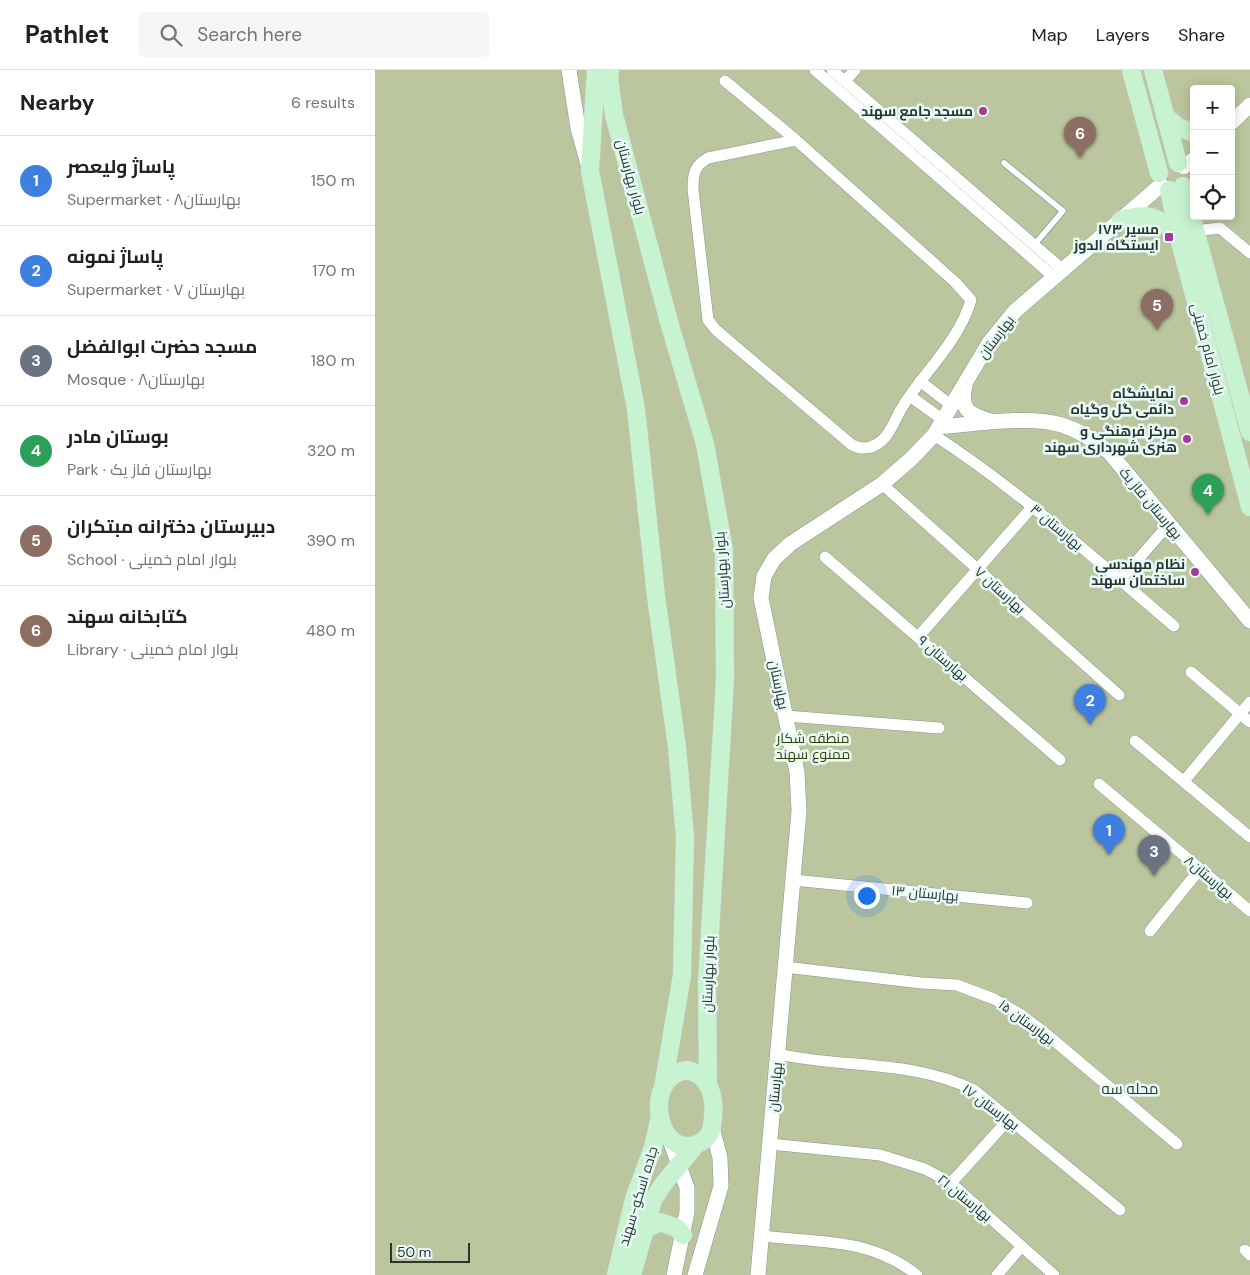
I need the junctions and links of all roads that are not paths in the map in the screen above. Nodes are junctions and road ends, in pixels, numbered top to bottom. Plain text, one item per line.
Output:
1 (569, 70) edge
2 (596, 70) edge
3 (611, 70) edge
4 (815, 70) edge
5 (832, 70) edge
6 (855, 70) edge
7 (1131, 70) edge
8 (1153, 70) edge
9 (725, 81) dead end
10 (845, 81) junction
11 (1250, 105) edge
12 (1165, 116) junction
13 (1235, 119) edge
14 (1190, 132) edge
15 (796, 140) junction
16 (1004, 163) dead end
17 (1185, 163) edge
18 (590, 171) junction
19 (1168, 183) junction
20 (1121, 220) junction
21 (1186, 233) junction
22 (1034, 245) junction
23 (1250, 253) edge
24 (1058, 273) junction
25 (920, 380) junction
26 (967, 380) junction
27 (910, 396) junction
28 (952, 406) junction
29 (997, 423) junction
30 (939, 427) junction
31 (1250, 432) edge
32 (882, 484) junction
33 (1033, 506) junction
34 (1250, 507) edge
35 (1169, 524) junction
36 (825, 557) dead end
37 (977, 570) junction
38 (1120, 580) junction
39 (1250, 621) edge
40 (1175, 626) dead end
41 (918, 637) junction
42 (1191, 672) dead end
43 (1119, 695) dead end
44 (1250, 702) edge
45 (1241, 714) junction
46 (786, 716) junction
47 (1250, 722) edge
48 (939, 728) dead end
49 (1135, 740) dead end
50 (1060, 760) dead end
51 (1184, 781) junction
52 (1099, 784) dead end
53 (1250, 837) edge
54 (1199, 869) junction
55 (793, 880) junction
56 (1027, 903) dead end
57 (1250, 911) edge
58 (1150, 931) dead end
59 (785, 967) junction
60 (778, 1054) junction
61 (665, 1082) junction
62 (708, 1084) junction
63 (660, 1117) junction
64 (1009, 1119) junction
65 (712, 1127) junction
66 (671, 1140) junction
67 (770, 1144) junction
68 (1177, 1144) dead end
69 (695, 1146) junction
70 (679, 1166) junction
71 (951, 1183) junction
72 (1120, 1210) dead end
73 (644, 1230) junction
74 (683, 1235) junction
75 (762, 1236) junction
76 (1021, 1247) junction
77 (616, 1275) edge
78 (632, 1275) edge
79 (674, 1275) edge
80 (695, 1275) edge
81 (758, 1275) edge
82 (917, 1275) edge
83 (997, 1275) edge
84 (1054, 1275) edge

1 - 18 street
2 - 18 main road, بلوار بهارستان
3 - 62 main road, بلوار بهارستان
4 - 24 street
5 - 10 street
6 - 10 street
7 - 19 main road, بلوار امام خمینی
8 - 12 main road
9 - 15 street
10 - 22 street
11 - 13 street
12 - 14 main road
12 - 17 main road
15 - 25 street
15 - 27 street
16 - 22 lane
17 - 19 main road
17 - 19 main road
18 - 61 main road, بلوار بهارستان
19 - 20 street, بهارستان
19 - 21 main road, بلوار امام خمینی
20 - 21 main road
20 - 24 street, بهارستان
21 - 23 street
21 - 31 main road, بلوار امام خمینی
21 - 34 main road, بلوار امام خمینی
22 - 24 street
24 - 26 street, بهارستان
25 - 27 street
25 - 28 street
26 - 28 street, بهارستان
26 - 29 street
27 - 30 street, بهارستان ۳
28 - 30 street, بهارستان
29 - 30 street, بهارستان فاز یک
29 - 35 street, بهارستان فاز یک
30 - 32 street, بهارستان
30 - 33 street, بهارستان ۳
32 - 37 street, بهارستان ۷
32 - 46 street, بهارستان
33 - 37 street
33 - 38 street, بهارستان ۳
35 - 38 street
35 - 39 street, بهارستان فاز یک
36 - 41 street, بهارستان ۹
37 - 41 street
37 - 43 street, بهارستان ۷
38 - 40 street, بهارستان ۳
41 - 50 street, بهارستان ۹
42 - 45 street
44 - 45 street
45 - 47 street
45 - 51 street
46 - 48 street
46 - 55 street, بهارستان
49 - 51 street
51 - 53 street
52 - 54 street, بهارستان۸
54 - 57 street, بهارستان۸
54 - 58 street
55 - 56 street, بهارستان ۱۳
55 - 59 street, بهارستان
59 - 60 street, بهارستان
59 - 68 street, بهارستان ۱۵
60 - 64 street, بهارستان ۱۷
60 - 67 street, بهارستان
61 - 62 main road
61 - 63 main road
62 - 65 main road
63 - 66 main road
63 - 77 main road, جاده اسکو-سهند
64 - 71 street
64 - 72 street, بهارستان ۱۷
65 - 69 main road
65 - 80 street
66 - 69 main road
66 - 70 street
67 - 71 street, بهارستان ۲۱
67 - 75 street, بهارستان
69 - 70 main road, جاده اسکو-سهند
70 - 73 main road, جاده اسکو-سهند
70 - 74 street
71 - 76 street, بهارستان ۲۱
73 - 74 main road
73 - 78 main road, جاده اسکو-سهند
74 - 79 street
75 - 81 street, بهارستان
75 - 82 street
76 - 83 street
76 - 84 street, بهارستان ۲۱

